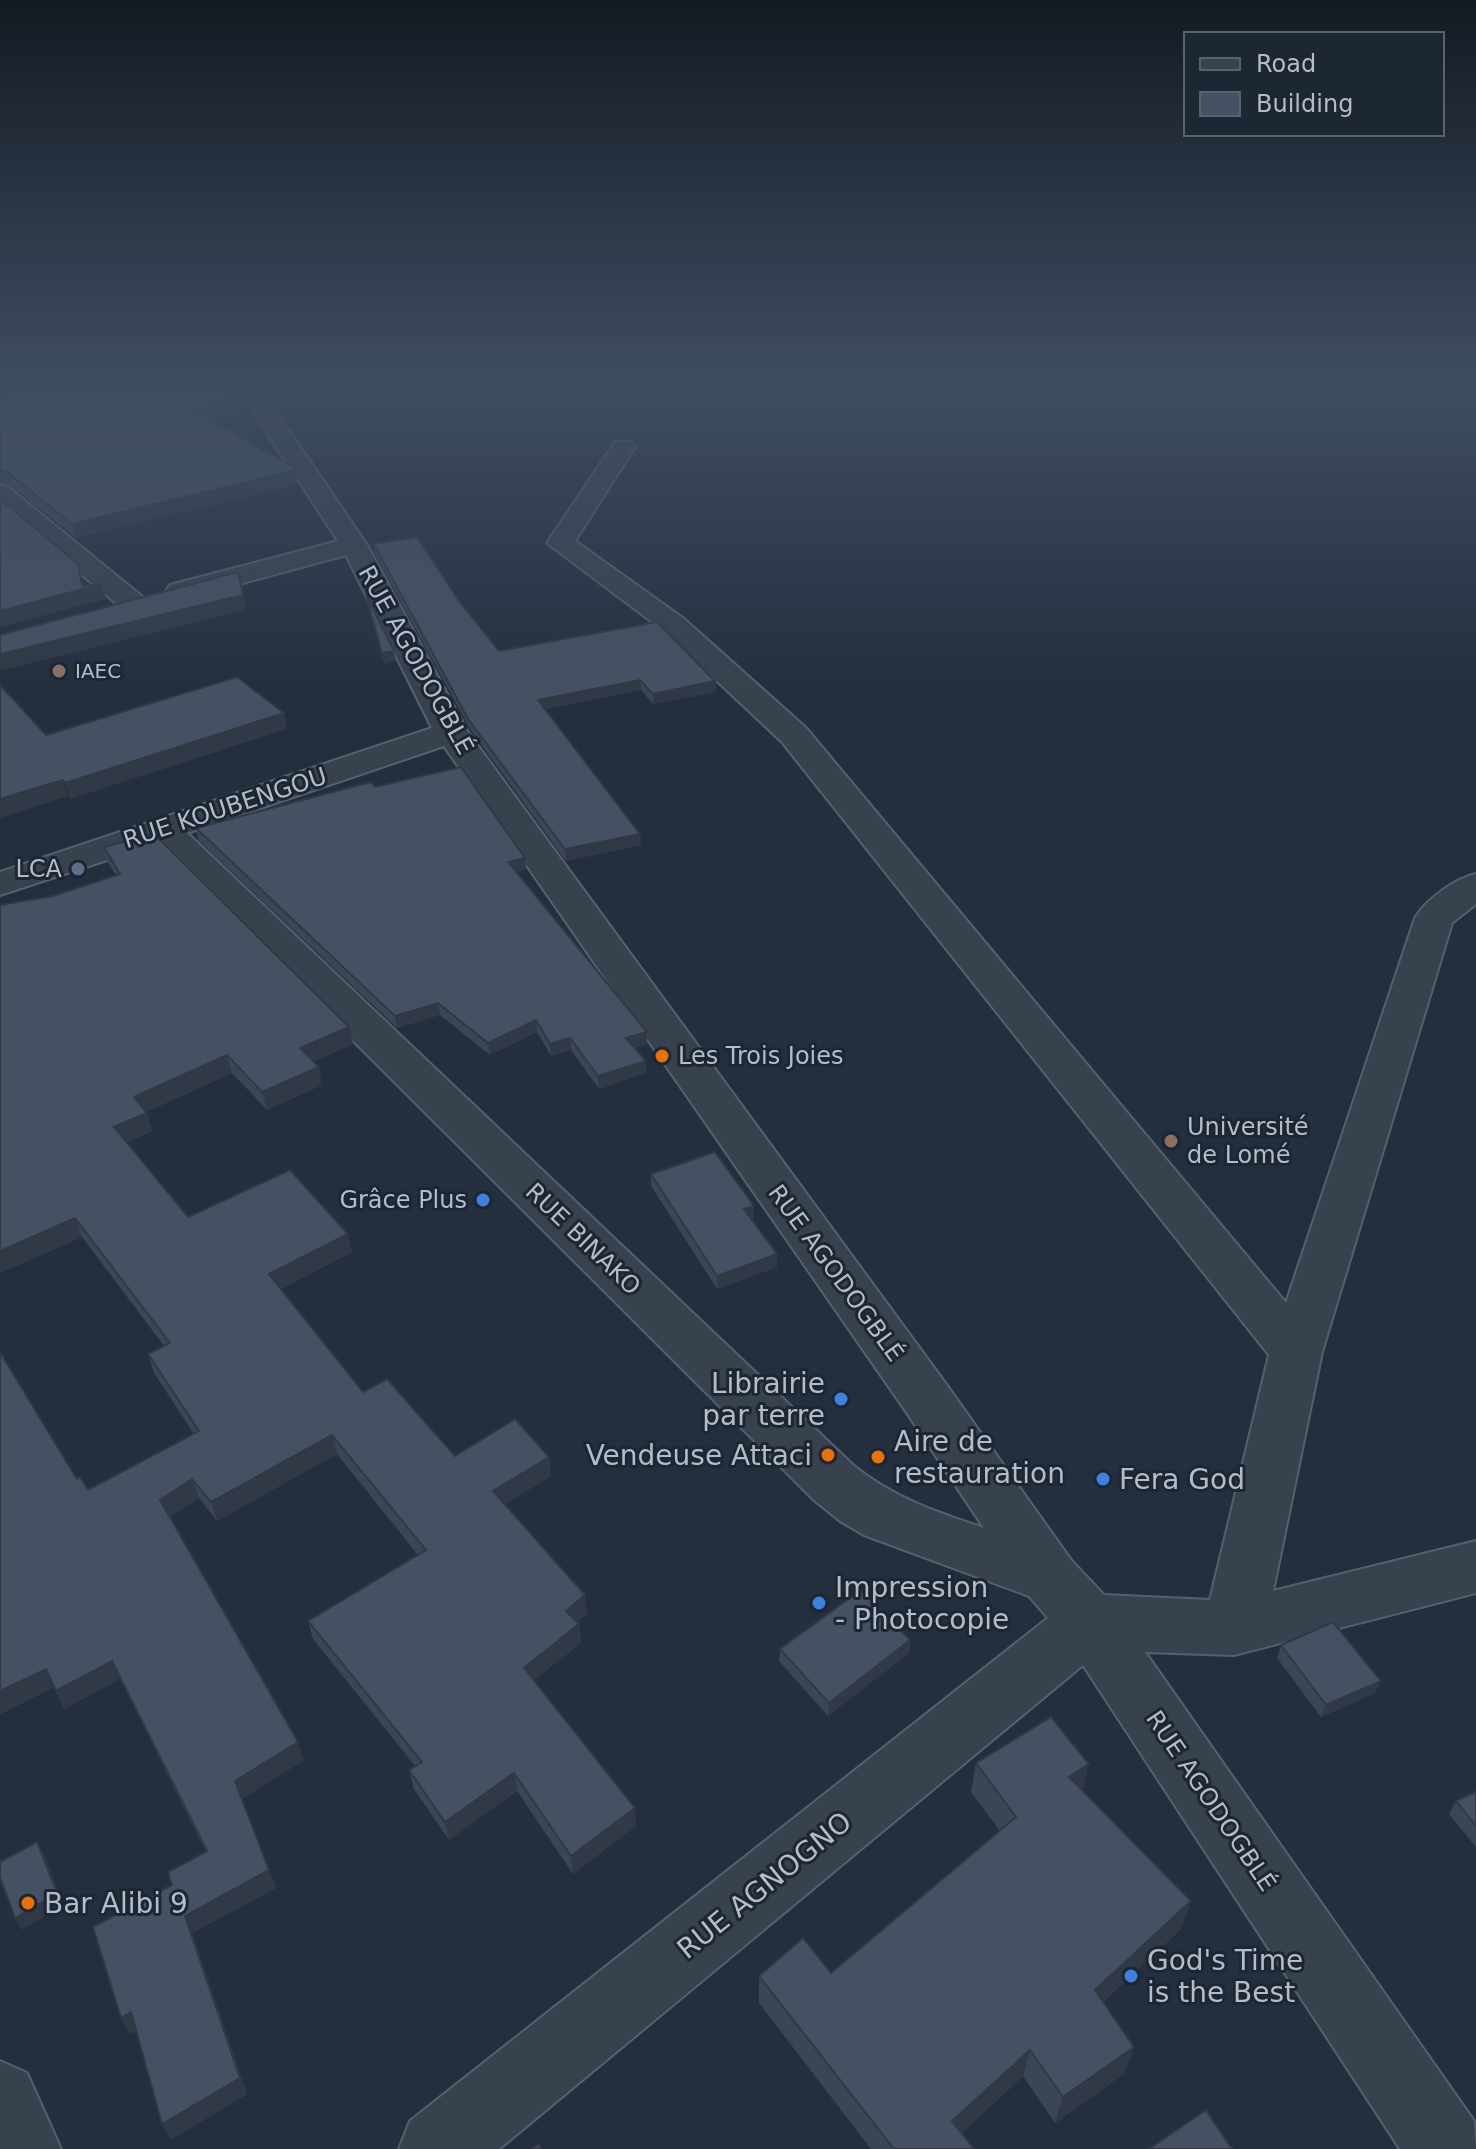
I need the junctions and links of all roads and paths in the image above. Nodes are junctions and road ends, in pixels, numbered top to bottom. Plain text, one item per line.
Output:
1 (314, 485) edge
2 (598, 485) edge
3 (0, 493) edge
4 (354, 545) junction
5 (134, 604) junction
6 (104, 612) edge
7 (451, 733) junction
8 (161, 828) junction
9 (0, 884) edge
10 (1476, 885) edge
11 (1296, 1352) junction
12 (1476, 1567) edge
13 (1070, 1600) junction
14 (1234, 1628) junction
15 (0, 2100) edge
16 (22, 2149) edge
17 (438, 2149) edge
18 (1446, 2149) edge

1 - 4 street, RUE AGODOGBLÉ
2 - 11 street
3 - 5 street
4 - 5 street
4 - 7 street, RUE AGODOGBLÉ
5 - 6 street
7 - 8 street, RUE KOUBENGOU
7 - 13 street, RUE AGODOGBLÉ
8 - 9 street, RUE KOUBENGOU
8 - 13 street, RUE BINAKO
10 - 11 street
11 - 14 street
12 - 14 street, RUE BINAKO
13 - 14 street, RUE BINAKO
13 - 17 street, RUE AGNOGNO
13 - 18 street, RUE AGODOGBLÉ
15 - 16 street

